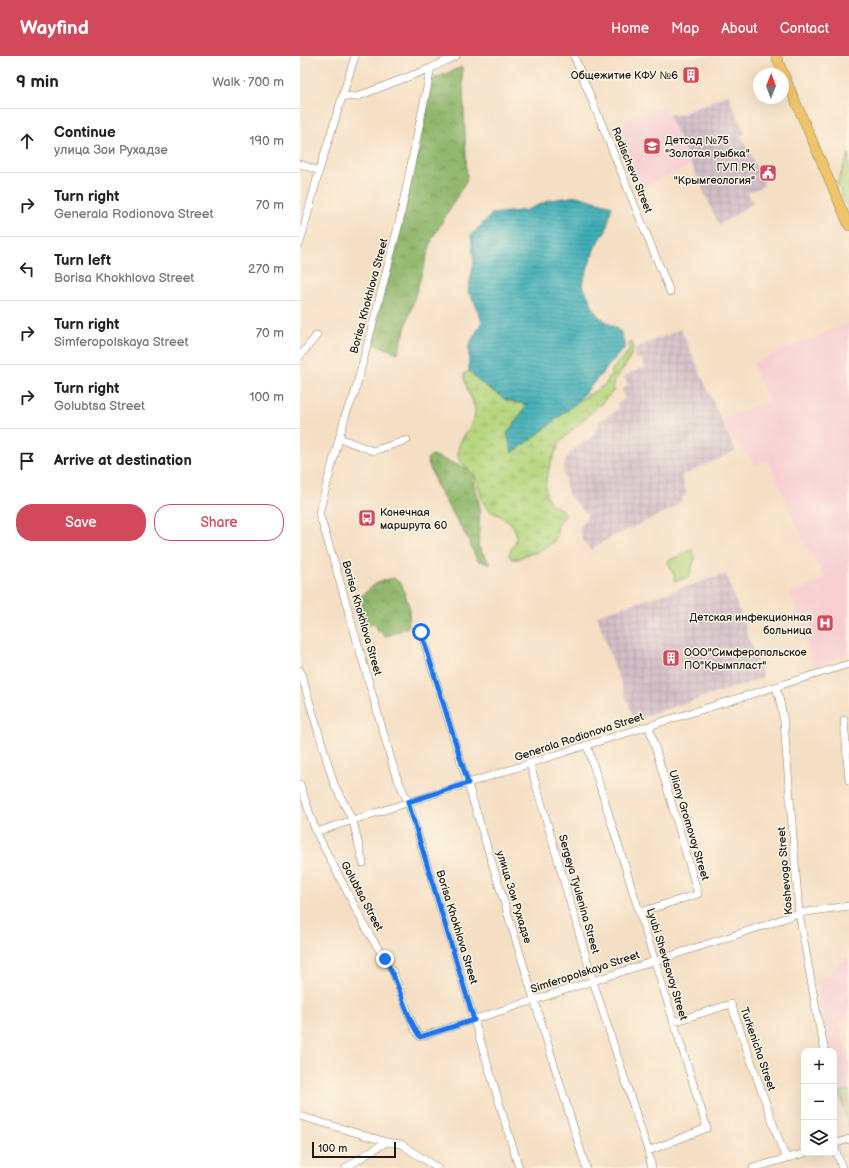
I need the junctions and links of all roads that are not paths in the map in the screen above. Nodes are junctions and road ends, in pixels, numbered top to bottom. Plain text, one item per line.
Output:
1 (355, 56) edge
2 (456, 56) edge
3 (574, 56) edge
4 (776, 56) edge
5 (431, 68) junction
6 (343, 96) junction
7 (300, 164) edge
8 (320, 171) junction
9 (849, 226) edge
10 (300, 243) edge
11 (670, 292) dead end
12 (317, 335) dead end
13 (300, 356) edge
14 (339, 438) junction
15 (407, 440) dead end
16 (421, 632) dead end
17 (849, 664) edge
18 (300, 670) edge
19 (776, 687) junction
20 (844, 720) dead end
21 (649, 726) junction
22 (587, 745) junction
23 (530, 764) junction
24 (849, 780) edge
25 (468, 783) junction
26 (300, 784) edge
27 (408, 802) junction
28 (353, 821) junction
29 (316, 832) junction
30 (363, 863) dead end
31 (849, 906) edge
32 (640, 912) junction
33 (799, 912) junction
34 (654, 961) junction
35 (593, 981) junction
36 (535, 1000) junction
37 (474, 1020) junction
38 (673, 1022) junction
39 (420, 1037) joint
40 (824, 1048) edge
41 (300, 1116) edge
42 (849, 1139) edge
43 (387, 1142) junction
44 (837, 1144) edge
45 (648, 1151) junction
46 (801, 1154) edge
47 (837, 1154) edge
48 (787, 1158) junction
49 (346, 1168) edge
50 (437, 1168) edge
51 (519, 1168) edge
52 (586, 1168) edge
53 (652, 1168) edge
54 (753, 1168) edge
55 (842, 1168) edge

1 - 6 street
2 - 5 street
3 - 11 street, Radischeva Street
4 - 9 main road
5 - 6 street
5 - 14 street, Borisa Khokhlova Street
6 - 8 street
7 - 8 street
8 - 10 street
12 - 13 street
14 - 15 street
14 - 27 street, Borisa Khokhlova Street
16 - 25 street, улица Зои Рухадзе
17 - 19 street, Generala Rodionova Street
18 - 28 street
19 - 21 street, Generala Rodionova Street
19 - 33 street, Koshevogo Street
20 - 24 street
21 - 22 street, Generala Rodionova Street
21 - 32 street, Uliany Gromovoy Street
22 - 23 street, Generala Rodionova Street
22 - 32 street, Lyubi Shevtsovoy Street
23 - 25 street, Generala Rodionova Street
23 - 35 street, Sergeya Tyulenina Street
25 - 27 street, Generala Rodionova Street
25 - 36 street, улица Зои Рухадзе
26 - 29 street, Golubtsa Street
27 - 28 street, Generala Rodionova Street
27 - 37 street, Borisa Khokhlova Street
28 - 29 street, Generala Rodionova Street
28 - 30 street
29 - 39 street, Golubtsa Street
31 - 33 street, Simferopolskaya Street
32 - 34 street, Lyubi Shevtsovoy Street
33 - 34 street, Simferopolskaya Street
33 - 40 street, Koshevogo Street
34 - 35 street, Simferopolskaya Street
34 - 38 street, Lyubi Shevtsovoy Street
35 - 36 street, Simferopolskaya Street
35 - 45 street, Sergeya Tyulenina Street
36 - 37 street, Simferopolskaya Street
36 - 52 street, улица Зои Рухадзе
37 - 39 street, Simferopolskaya Street
37 - 51 street, Borisa Khokhlova Street
38 - 45 street, Lyubi Shevtsovoy Street
38 - 48 street, Turkenicha Street
41 - 43 street
42 - 44 street
43 - 49 street
43 - 50 street
45 - 53 street, Sergeya Tyulenina Street
46 - 48 street
47 - 55 street
48 - 54 street

